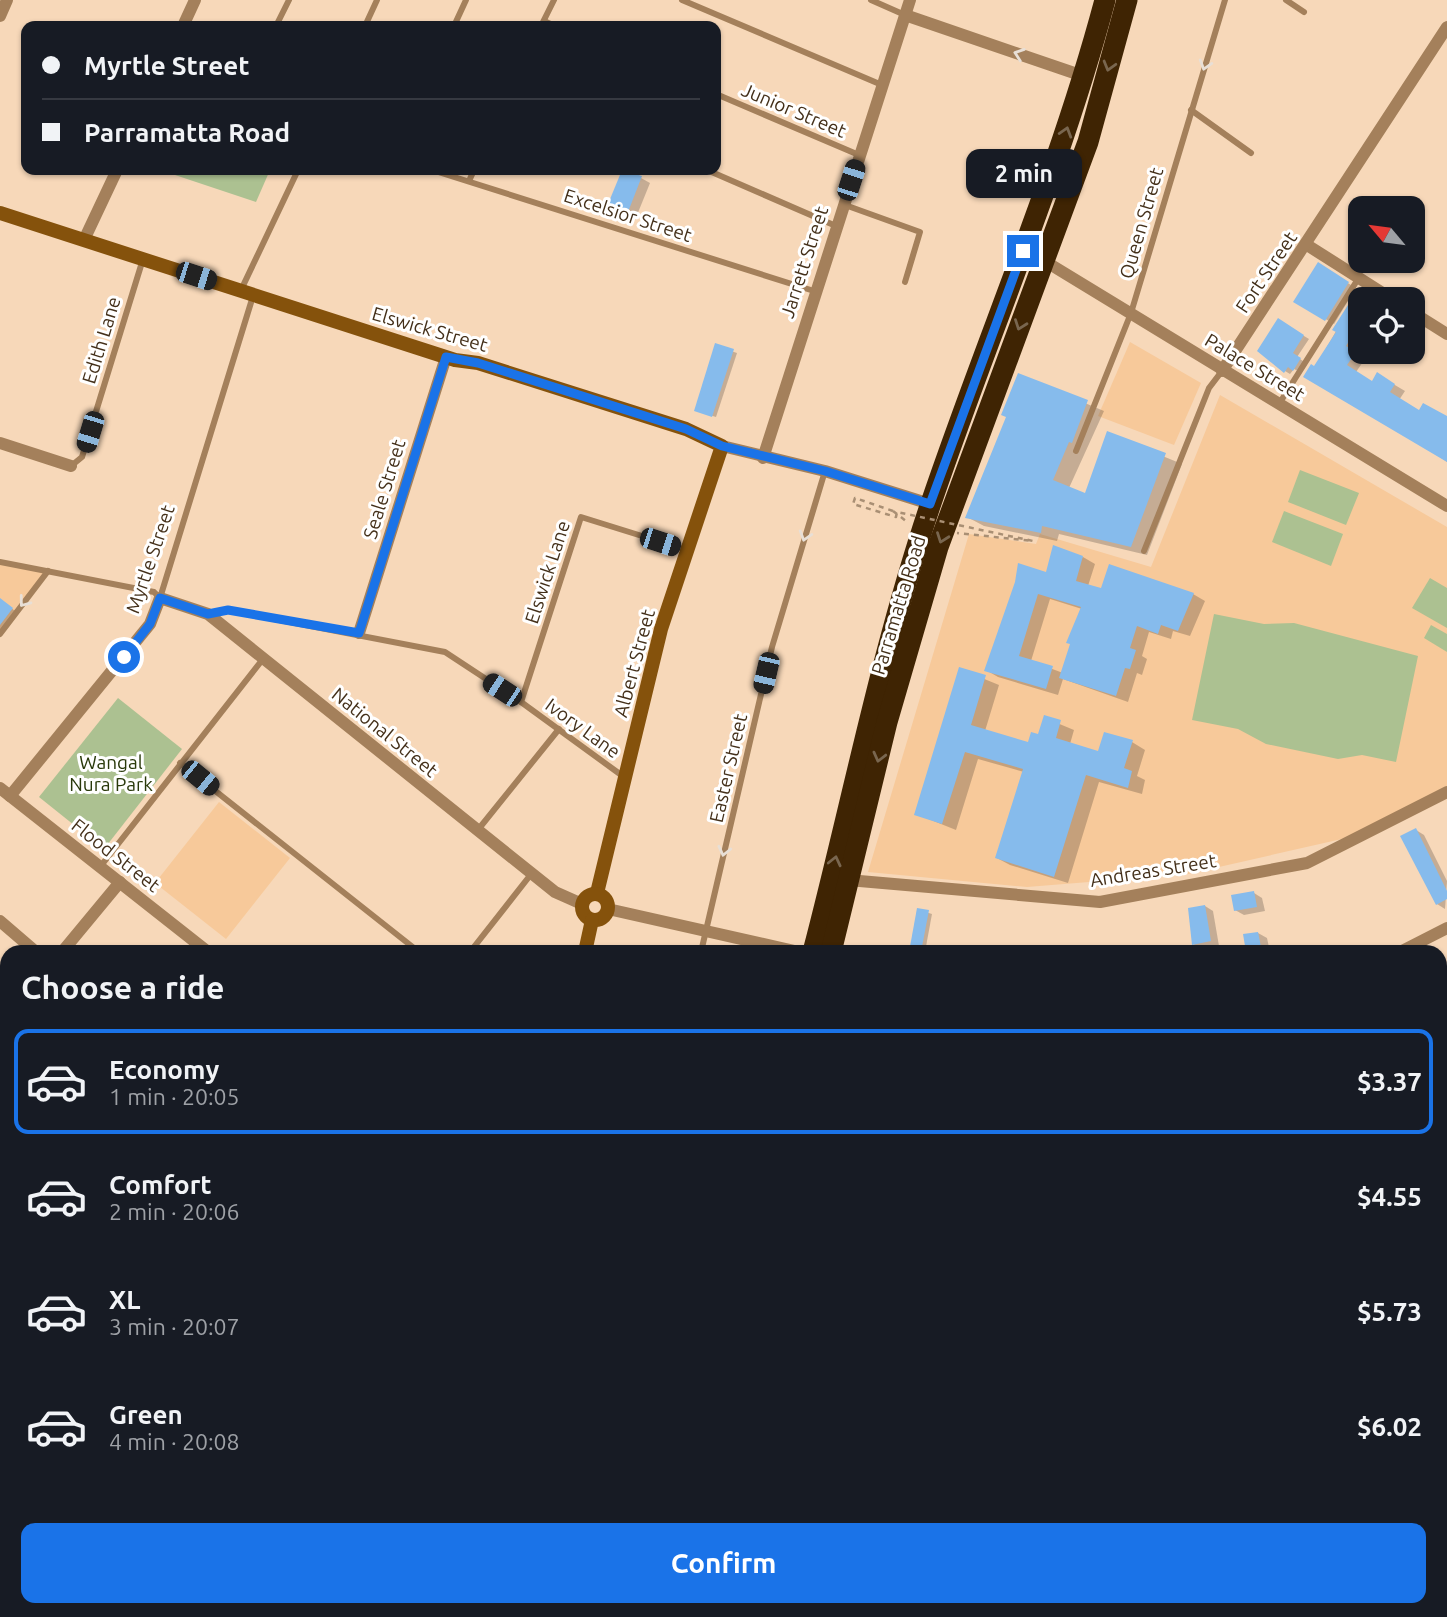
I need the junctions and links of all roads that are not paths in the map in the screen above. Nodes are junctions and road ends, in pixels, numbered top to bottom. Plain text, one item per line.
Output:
1 (8, 0) edge
2 (195, 0) edge
3 (289, 0) edge
4 (377, 0) edge
5 (466, 0) edge
6 (554, 0) edge
7 (682, 0) edge
8 (871, 0) edge
9 (910, 0) edge
10 (1105, 0) edge
11 (1127, 0) edge
12 (1225, 0) edge
13 (1286, 0) edge
14 (1304, 12) dead end
15 (905, 15) junction
16 (0, 16) edge
17 (185, 21) edge
18 (278, 21) edge
19 (367, 21) edge
20 (456, 21) edge
21 (544, 21) edge
22 (1447, 27) edge
23 (1083, 76) junction
24 (883, 85) junction
25 (721, 96) edge
26 (1191, 110) junction
27 (1251, 153) dead end
28 (859, 155) junction
29 (115, 175) edge
30 (296, 175) edge
31 (449, 175) edge
32 (472, 175) edge
33 (719, 175) edge
34 (469, 181) junction
35 (843, 205) junction
36 (0, 213) edge
37 (836, 226) junction
38 (84, 240) junction
39 (1307, 245) junction
40 (143, 259) junction
41 (1043, 260) junction
42 (1359, 278) junction
43 (905, 282) dead end
44 (1373, 287) edge
45 (814, 291) junction
46 (247, 292) junction
47 (1131, 313) junction
48 (1425, 320) edge
49 (1447, 334) edge
50 (446, 357) junction
51 (1222, 370) junction
52 (1279, 404) junction
53 (0, 443) edge
54 (722, 446) junction
55 (1076, 451) dead end
56 (763, 458) junction
57 (71, 466) joint
58 (825, 471) junction
59 (930, 504) junction
60 (1447, 506) edge
61 (687, 551) junction
62 (1144, 551) dead end
63 (0, 562) edge
64 (48, 571) junction
65 (160, 598) junction
66 (208, 614) junction
67 (359, 633) junction
68 (0, 634) edge
69 (263, 659) junction
70 (521, 702) junction
71 (559, 729) junction
72 (180, 763) junction
73 (625, 777) junction
74 (5, 792) edge
75 (1447, 792) edge
76 (477, 831) junction
77 (100, 867) junction
78 (532, 873) junction
79 (848, 880) junction
80 (120, 882) junction
81 (597, 893) junction
82 (582, 904) junction
83 (608, 909) junction
84 (592, 920) junction
85 (0, 921) edge
86 (1447, 928) edge
87 (706, 930) junction
88 (28, 945) edge
89 (68, 945) edge
90 (199, 945) edge
91 (410, 945) edge
92 (475, 945) edge
93 (587, 945) edge
94 (703, 945) edge
95 (769, 945) edge
96 (815, 945) edge
97 (833, 945) edge
98 (1414, 945) edge

1 - 16 street
2 - 17 street
3 - 18 lane
4 - 19 lane
5 - 20 lane
6 - 21 lane
7 - 24 lane
8 - 15 lane
9 - 15 street, Jarrett Street
10 - 23 highway, Parramatta Road
11 -> 41 highway, Parramatta Road
12 -> 26 lane, Queen Street
13 - 14 lane
23 -> 15 street
15 - 24 street, Jarrett Street
22 - 39 street, Fort Street
59 -> 23 highway, Parramatta Road
24 - 28 street, Jarrett Street
25 - 28 lane, Junior Street
26 - 27 lane
26 - 47 lane, Queen Street
28 - 35 street, Jarrett Street
29 - 38 street
30 - 46 lane, Myrtle Street
31 - 34 lane, Excelsior Street
32 - 34 lane
33 - 37 lane
34 - 45 lane, Excelsior Street
35 - 37 street, Jarrett Street
35 - 43 lane
36 - 38 street, Elswick Street
37 - 45 street, Jarrett Street
38 - 40 street, Elswick Street
39 - 42 street
39 - 51 street, Fort Street
40 - 46 street, Elswick Street
40 - 57 lane, Edith Lane
41 - 47 street, Palace Street
41 -> 79 highway, Parramatta Road
42 - 44 street
42 - 52 lane
45 - 56 street, Jarrett Street
46 - 50 street, Elswick Street
46 - 65 lane, Myrtle Street
47 - 51 street, Palace Street
47 - 55 lane, Queen Street
48 - 49 street
50 - 54 street, Elswick Street
50 - 67 street, Seale Street
51 - 52 street, Palace Street
51 - 62 lane, Fort Street
52 - 60 street, Palace Street
53 - 57 street
54 - 56 street, Elswick Street
54 - 61 street, Albert Street
56 - 58 street, Elswick Street
58 - 59 street, Elswick Street
58 -> 87 lane, Easter Street
96 -> 59 highway, Parramatta Road
61 - 70 lane, Elswick Lane
61 - 73 street, Albert Street
63 - 64 lane
64 - 65 lane
64 -> 68 lane
65 - 66 street, National Street
65 - 74 street, Myrtle Street
66 - 67 lane, Ivory Lane
66 - 69 street, National Street
67 - 70 lane, Ivory Lane
69 - 72 lane
69 - 76 street, National Street
70 - 71 lane, Ivory Lane
71 - 73 lane, Ivory Lane
71 - 76 lane
72 - 77 lane
72 - 91 lane
73 - 81 street, Albert Street
74 - 77 street, Flood Street
75 - 79 street, Andreas Street
76 - 78 street, National Street
77 - 80 street, Flood Street
78 - 82 street, National Street
78 - 92 lane
79 - 97 highway, Parramatta Road
80 - 89 street
80 - 90 street, Flood Street
81 - 82 street
81 - 83 street
82 - 84 street
83 - 84 street
83 - 87 street
84 - 93 street
85 - 88 street
86 - 98 street
87 - 94 lane, Easter Street
87 - 95 street

